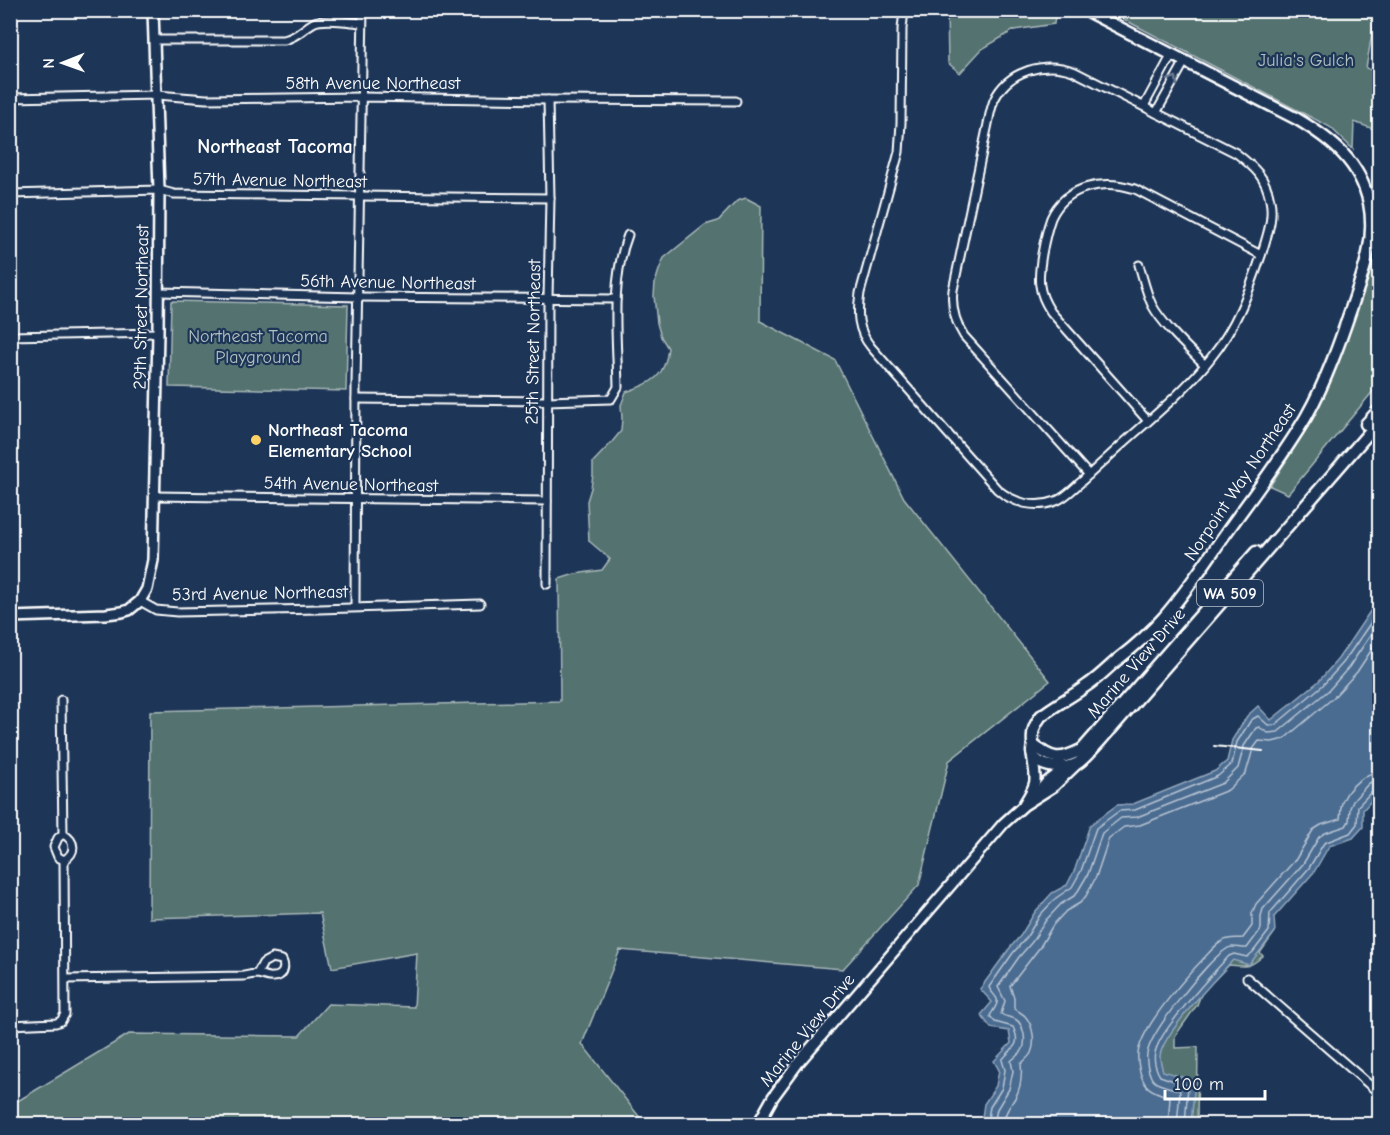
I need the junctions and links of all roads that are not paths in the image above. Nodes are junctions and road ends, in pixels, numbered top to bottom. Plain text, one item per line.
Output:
1 (153, 10) edge
2 (363, 10) edge
3 (904, 10) edge
4 (1085, 10) edge
5 (361, 23) junction
6 (155, 40) junction
7 (1172, 56) junction
8 (1184, 63) junction
9 (157, 95) junction
10 (362, 97) junction
11 (10, 98) edge
12 (548, 100) junction
13 (736, 100) dead end
14 (1144, 106) junction
15 (1156, 113) junction
16 (159, 190) junction
17 (10, 194) edge
18 (360, 196) junction
19 (550, 198) junction
20 (628, 235) dead end
21 (1261, 255) junction
22 (1139, 265) dead end
23 (159, 292) junction
24 (358, 297) junction
25 (548, 299) junction
26 (616, 299) junction
27 (158, 333) junction
28 (10, 336) edge
29 (1205, 365) junction
30 (356, 399) junction
31 (547, 401) junction
32 (1380, 409) edge
33 (1380, 420) edge
34 (1148, 421) junction
35 (1089, 475) junction
36 (155, 496) junction
37 (357, 499) junction
38 (547, 501) junction
39 (548, 584) dead end
40 (140, 601) junction
41 (480, 604) dead end
42 (355, 607) junction
43 (10, 617) edge
44 (61, 700) dead end
45 (1035, 750) junction
46 (1082, 750) junction
47 (1078, 763) junction
48 (1047, 766) junction
49 (1067, 767) junction
50 (1047, 782) junction
51 (1028, 803) junction
52 (63, 834) junction
53 (64, 860) junction
54 (256, 974) dead end
55 (1247, 978) dead end
56 (66, 979) junction
57 (10, 1025) edge
58 (1380, 1094) edge
59 (758, 1125) edge

1 - 6 street, 29th Street Northeast
2 - 5 street
3 - 35 street
4 - 7 main road, Norpoint Way Northeast
5 - 6 street
5 - 10 street
6 - 9 street, 29th Street Northeast
7 - 8 main road, Norpoint Way Northeast
7 - 14 street
15 -> 8 street
8 - 45 main road, Norpoint Way Northeast
9 - 10 street, 58th Avenue Northeast
9 - 11 street, 58th Avenue Northeast
9 - 16 street, 29th Street Northeast
10 - 12 street, 58th Avenue Northeast
10 - 18 street
12 - 13 street, 58th Avenue Northeast
12 - 19 street, 25th Street Northeast
14 - 15 street
14 - 35 street
15 - 21 street
16 - 17 street, 57th Avenue Northeast
16 - 18 street, 57th Avenue Northeast
16 - 23 street, 29th Street Northeast
18 - 19 street, 57th Avenue Northeast
18 - 24 street
19 - 25 street, 25th Street Northeast
20 - 26 street
21 - 29 street
21 - 34 street
22 - 29 street
23 - 24 street, 56th Avenue Northeast
23 - 27 street, 29th Street Northeast
24 - 25 street, 56th Avenue Northeast
24 - 30 street
25 - 26 street, 56th Avenue Northeast
25 - 31 street, 25th Street Northeast
26 - 31 street
27 - 28 street
27 - 36 street, 29th Street Northeast
29 - 34 street
30 - 31 street
30 - 37 street
31 - 38 street, 25th Street Northeast
32 - 46 main road, Marine View Drive / WA 509
33 - 47 main road, Marine View Drive / WA 509
34 - 35 street
36 - 37 street, 54th Avenue Northeast
36 - 40 street, 29th Street Northeast
37 - 38 street, 54th Avenue Northeast
37 - 42 street
38 - 39 street, 25th Street Northeast
40 - 42 street, 53rd Avenue Northeast
40 - 43 street
41 - 42 street, 53rd Avenue Northeast
44 - 52 street
45 - 46 main road
45 - 48 main road
45 - 51 street
46 - 49 main road, Marine View Drive / WA 509
47 - 49 main road
47 - 51 street, Marine View Drive / WA 509
48 - 49 main road
48 - 50 street
49 - 50 street, Marine View Drive / WA 509
50 - 51 street, Marine View Drive / WA 509
51 - 59 street, Marine View Drive / WA 509
52 - 53 street
52 - 53 street
53 - 56 street
54 - 56 street
55 - 58 street
56 - 57 street

